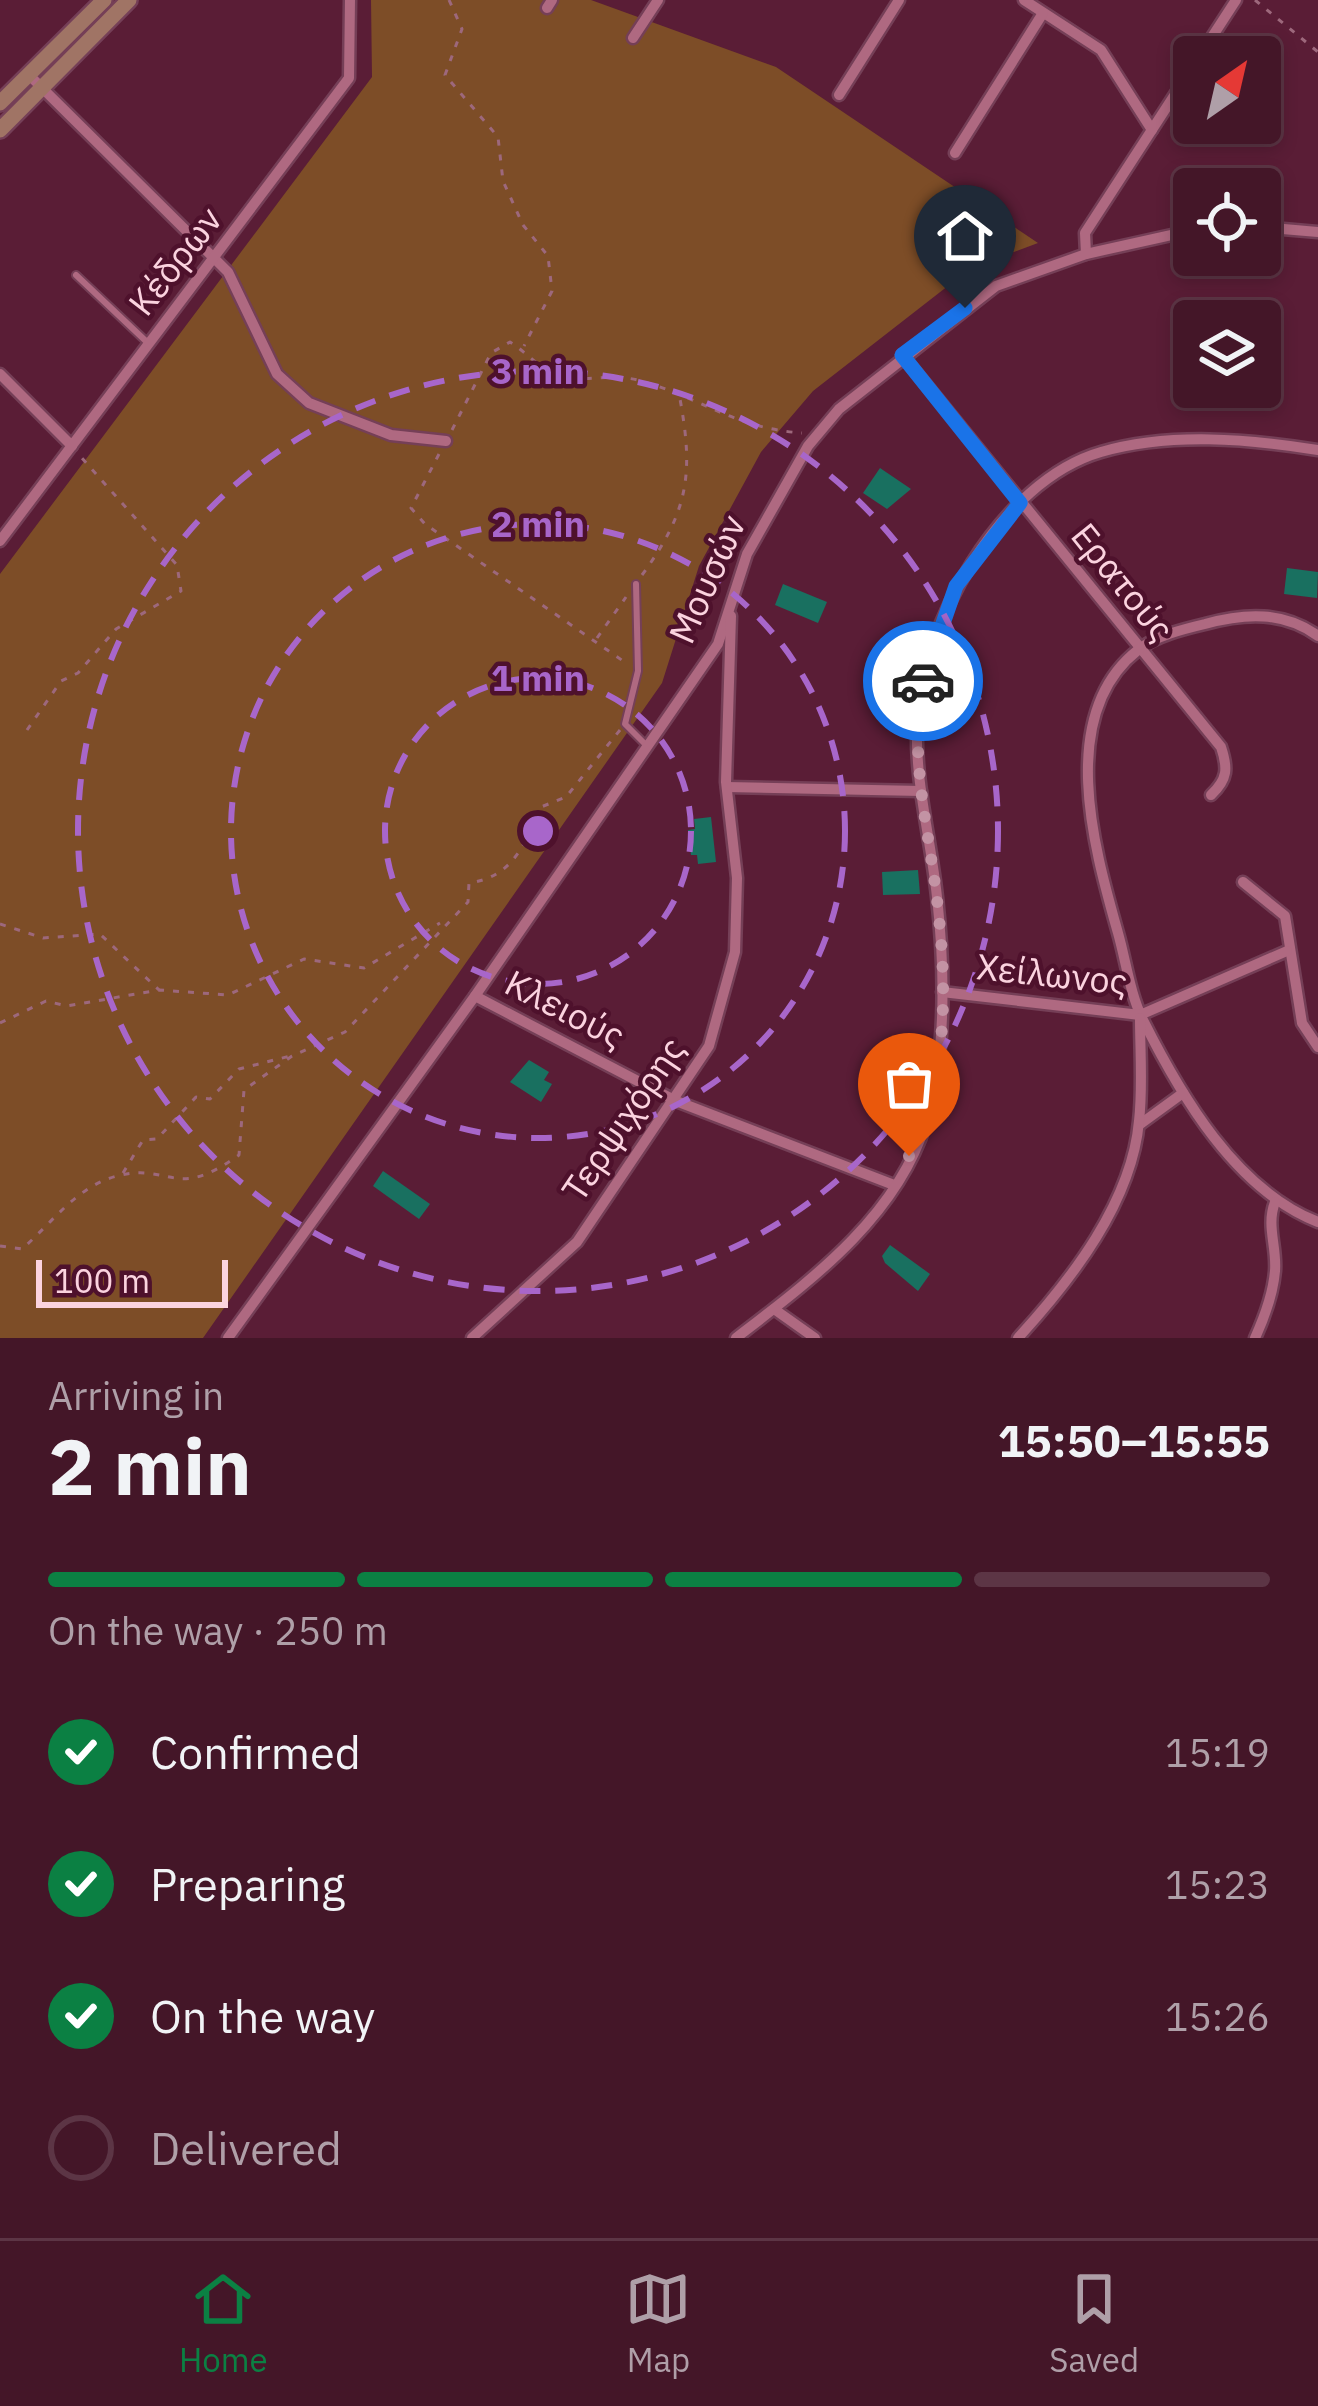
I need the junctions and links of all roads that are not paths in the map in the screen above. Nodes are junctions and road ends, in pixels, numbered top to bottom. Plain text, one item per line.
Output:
1 (104, 0) edge
2 (129, 0) edge
3 (350, 0) edge
4 (658, 0) edge
5 (899, 0) edge
6 (1024, 0) edge
7 (1236, 0) edge
8 (1043, 13) junction
9 (1213, 36) edge
10 (633, 38) dead end
11 (28, 74) junction
12 (42, 88) junction
13 (839, 94) dead end
14 (1173, 98) edge
15 (0, 103) edge
16 (0, 130) edge
17 (1152, 130) junction
18 (955, 153) dead end
19 (1281, 229) edge
20 (1318, 232) edge
21 (1173, 235) edge
22 (1086, 254) junction
23 (214, 260) junction
24 (76, 275) dead end
25 (148, 344) junction
26 (902, 355) junction
27 (0, 374) edge
28 (446, 441) road end
29 (72, 446) junction
30 (1318, 450) edge
31 (1020, 503) junction
32 (0, 541) edge
33 (636, 584) road end
34 (732, 601) joint
35 (1292, 620) junction
36 (1318, 626) edge
37 (1318, 636) edge
38 (724, 647) junction
39 (1138, 649) junction
40 (647, 746) junction
41 (727, 787) junction
42 (921, 791) junction
43 (1211, 795) dead end
44 (1244, 882) dead end
45 (1287, 951) junction
46 (942, 992) junction
47 (475, 996) junction
48 (1140, 1015) junction
49 (1318, 1047) edge
50 (1183, 1093) junction
51 (676, 1100) junction
52 (1139, 1125) junction
53 (894, 1185) junction
54 (1275, 1202) junction
55 (1318, 1222) edge
56 (774, 1309) junction
57 (228, 1338) edge
58 (472, 1338) edge
59 (736, 1338) edge
60 (815, 1338) edge
61 (1018, 1338) edge
62 (1256, 1338) edge

1 - 11 street
2 - 12 street
3 - 23 street, Κέδρων
4 - 10 street
5 - 13 street
6 - 8 street
7 - 9 street
8 - 17 street
8 - 18 street
11 - 12 street
11 - 15 street
12 - 16 street
12 - 23 street
14 - 17 street
17 - 22 street
19 - 20 street
21 - 22 street, Μουσών
22 - 26 street, Μουσών
23 - 25 street, Κέδρων
23 - 28 street
24 - 25 lane
25 - 29 street, Κέδρων
26 - 31 street, Ερατούς
26 - 34 street, Μουσών
27 - 29 street
29 - 32 street, Κέδρων
30 - 31 street
31 - 39 street, Ερατούς
31 - 42 street
33 - 40 lane
34 - 38 street, Τερψιχόρης
35 - 36 street
35 - 37 street
35 - 39 street
38 - 40 street, Μουσών
38 - 41 street, Τερψιχόρης
39 - 43 street, Ερατούς
39 - 48 street
40 - 47 street, Μουσών
41 - 42 street
41 - 51 street, Τερψιχόρης
42 - 46 street
44 - 45 street
45 - 48 street, Χείλωνος
45 - 49 street
46 - 48 street, Χείλωνος
46 - 53 street
47 - 51 street, Κλειούς
47 - 57 street, Μουσών
48 - 50 street
48 - 52 street
50 - 52 street
50 - 54 street
51 - 53 street, Κλειούς
51 - 58 street, Τερψιχόρης
52 - 61 street
53 - 56 street
54 - 55 street
54 - 62 street
56 - 59 street
56 - 60 street

